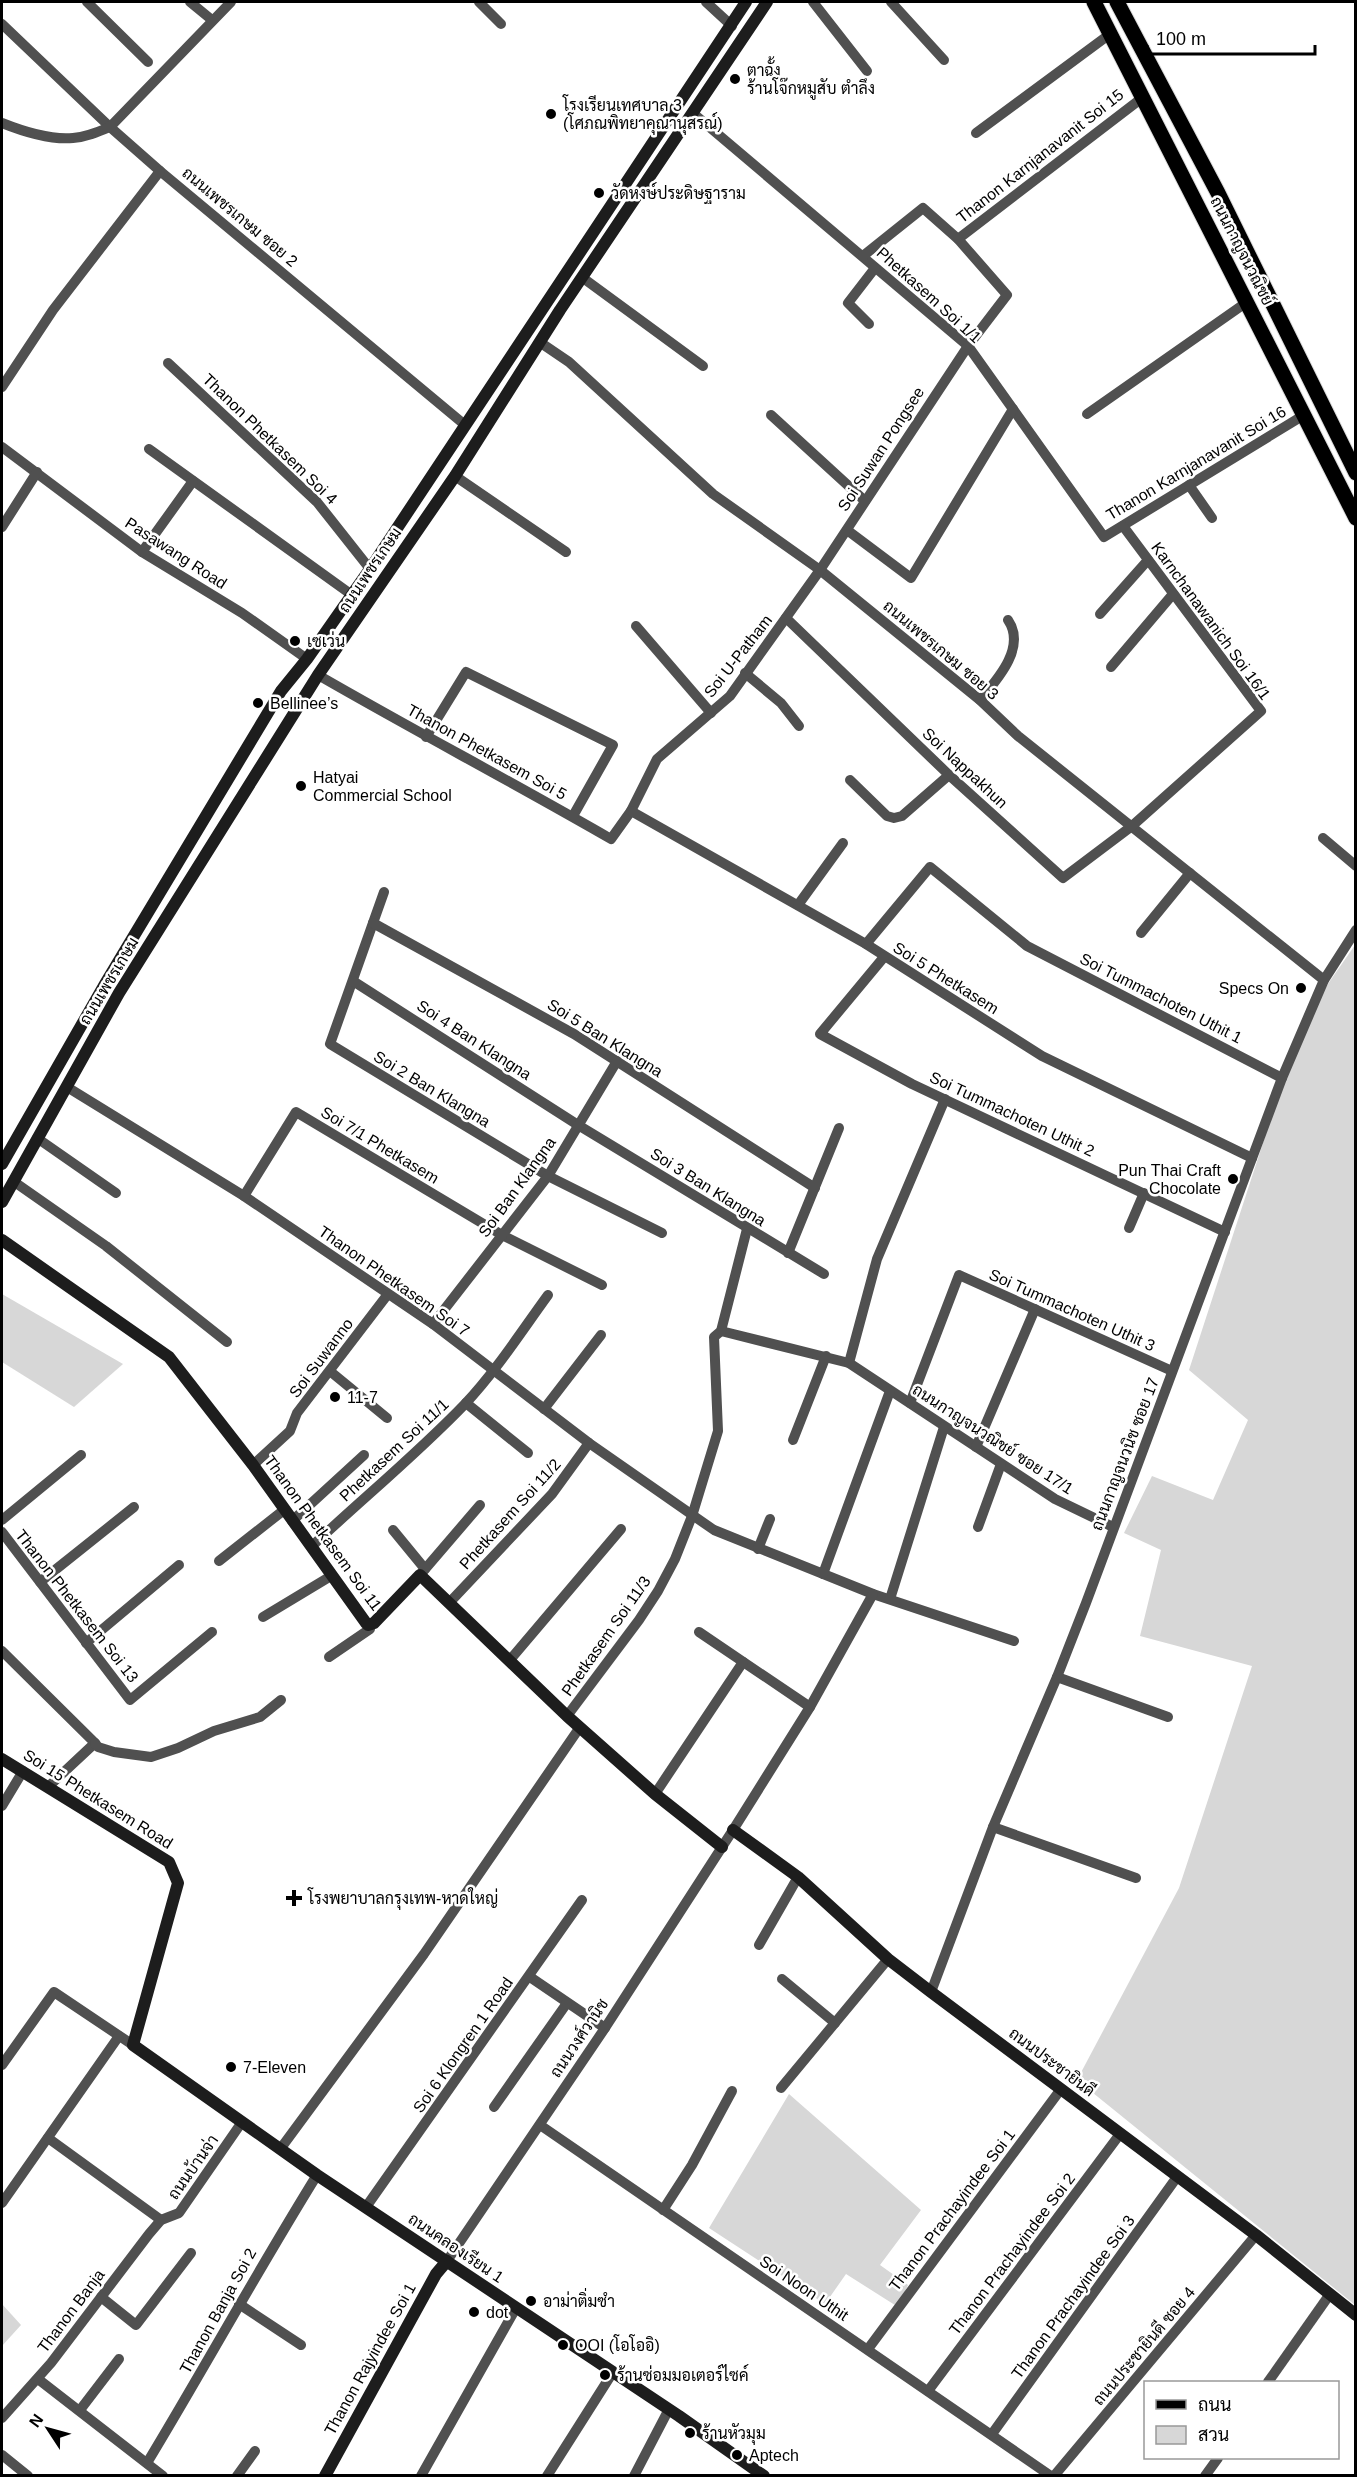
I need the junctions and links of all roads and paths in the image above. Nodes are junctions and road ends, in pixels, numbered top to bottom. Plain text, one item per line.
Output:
1 (87, 2) edge
2 (190, 2) edge
3 (231, 2) edge
4 (479, 2) edge
5 (706, 2) edge
6 (746, 2) edge
7 (767, 2) edge
8 (813, 2) edge
9 (891, 2) edge
10 (1094, 2) edge
11 (1117, 2) edge
12 (212, 20) junction
13 (2, 24) edge
14 (501, 24) dead end
15 (732, 26) junction
16 (1110, 34) junction
17 (944, 60) dead end
18 (148, 62) dead end
19 (703, 69) junction
20 (867, 71) dead end
21 (716, 78) junction
22 (1142, 98) junction
23 (694, 114) junction
24 (2, 123) edge
25 (110, 127) junction
26 (976, 133) dead end
27 (160, 171) junction
28 (957, 239) junction
29 (863, 256) junction
30 (875, 268) junction
31 (583, 278) junction
32 (549, 300) junction
33 (1247, 302) junction
34 (560, 310) junction
35 (869, 324) dead end
36 (541, 343) junction
37 (968, 346) junction
38 (168, 363) dead end
39 (703, 366) dead end
40 (2, 387) edge
41 (1013, 409) junction
42 (1087, 414) dead end
43 (771, 415) dead end
44 (1304, 415) junction
45 (465, 425) junction
46 (2, 447) edge
47 (149, 448) dead end
48 (37, 472) junction
49 (1356, 473) edge
50 (455, 476) junction
51 (194, 481) junction
52 (1189, 485) junction
53 (865, 501) junction
54 (1212, 518) dead end
55 (1356, 518) edge
56 (1123, 526) junction
57 (2, 527) edge
58 (847, 530) junction
59 (1104, 537) joint
60 (142, 552) junction
61 (566, 552) dead end
62 (1148, 560) junction
63 (370, 568) junction
64 (820, 570) junction
65 (1173, 594) junction
66 (352, 595) junction
67 (1100, 614) dead end
68 (786, 618) junction
69 (1008, 620) dead end
70 (636, 626) dead end
71 (307, 659) junction
72 (1111, 667) dead end
73 (746, 674) junction
74 (318, 675) junction
75 (980, 700) junction
76 (711, 713) junction
77 (799, 726) dead end
78 (426, 737) junction
79 (949, 775) junction
80 (850, 780) dead end
81 (631, 811) junction
82 (573, 816) junction
83 (1132, 826) junction
84 (1323, 838) dead end
85 (843, 843) dead end
86 (1356, 866) edge
87 (1190, 873) junction
88 (384, 892) dead end
89 (798, 905) junction
90 (373, 923) junction
91 (1356, 930) edge
92 (1141, 933) dead end
93 (866, 944) junction
94 (884, 957) junction
95 (1324, 980) junction
96 (353, 981) junction
97 (105, 984) junction
98 (119, 993) junction
99 (617, 1061) junction
100 (1282, 1078) junction
101 (67, 1087) junction
102 (945, 1100) junction
103 (578, 1125) junction
104 (839, 1128) dead end
105 (37, 1138) junction
106 (1252, 1158) junction
107 (2, 1164) edge
108 (548, 1176) junction
109 (13, 1180) junction
110 (815, 1188) junction
111 (116, 1192) dead end
112 (1144, 1193) junction
113 (244, 1196) junction
114 (2, 1202) edge
115 (1129, 1228) dead end
116 (747, 1229) junction
117 (1225, 1232) junction
118 (662, 1233) dead end
119 (502, 1235) junction
120 (2, 1240) edge
121 (789, 1253) junction
122 (824, 1274) dead end
123 (602, 1285) dead end
124 (388, 1294) junction
125 (548, 1295) dead end
126 (1035, 1309) junction
127 (433, 1324) junction
128 (721, 1331) junction
129 (601, 1335) dead end
130 (227, 1342) dead end
131 (826, 1356) junction
132 (849, 1363) junction
133 (494, 1371) junction
134 (1172, 1371) junction
135 (330, 1372) junction
136 (890, 1391) junction
137 (466, 1403) junction
138 (910, 1404) junction
139 (544, 1409) junction
140 (387, 1418) dead end
141 (944, 1427) junction
142 (793, 1440) dead end
143 (589, 1443) junction
144 (976, 1447) junction
145 (528, 1453) dead end
146 (81, 1455) dead end
147 (364, 1455) dead end
148 (1001, 1464) junction
149 (253, 1465) junction
150 (480, 1505) dead end
151 (134, 1507) dead end
152 (284, 1510) junction
153 (692, 1516) junction
154 (770, 1519) dead end
155 (2, 1520) edge
156 (292, 1521) junction
157 (978, 1527) dead end
158 (1113, 1527) junction
159 (621, 1529) dead end
160 (393, 1530) dead end
161 (2, 1532) edge
162 (310, 1547) junction
163 (758, 1549) junction
164 (219, 1562) dead end
165 (179, 1565) dead end
166 (422, 1572) junction
167 (823, 1574) junction
168 (330, 1576) junction
169 (40, 1582) junction
170 (873, 1594) junction
171 (890, 1599) junction
172 (450, 1602) junction
173 (263, 1617) dead end
174 (370, 1629) junction
175 (212, 1632) dead end
176 (699, 1632) dead end
177 (1014, 1641) dead end
178 (86, 1643) junction
179 (2, 1651) edge
180 (329, 1657) dead end
181 (510, 1661) junction
182 (743, 1662) junction
183 (1058, 1677) junction
184 (281, 1700) dead end
185 (810, 1707) junction
186 (567, 1716) junction
187 (1168, 1717) dead end
188 (580, 1727) junction
189 (94, 1743) junction
190 (2, 1759) edge
191 (23, 1772) junction
192 (49, 1786) junction
193 (655, 1794) junction
194 (2, 1806) edge
195 (993, 1827) junction
196 (733, 1830) junction
197 (722, 1848) junction
198 (798, 1877) junction
199 (1136, 1878) dead end
200 (582, 1900) dead end
201 (759, 1945) dead end
202 (888, 1959) junction
203 (530, 1977) junction
204 (782, 1979) dead end
205 (931, 1992) junction
206 (567, 2003) junction
207 (835, 2023) junction
208 (605, 2028) junction
209 (119, 2036) junction
210 (133, 2044) junction
211 (2, 2065) edge
212 (782, 2088) dead end
213 (1060, 2090) junction
214 (732, 2091) dead end
215 (494, 2107) dead end
216 (242, 2122) junction
217 (540, 2125) junction
218 (1120, 2134) junction
219 (48, 2138) junction
220 (281, 2148) junction
221 (317, 2175) junction
222 (1177, 2177) junction
223 (2, 2203) edge
224 (366, 2207) junction
225 (663, 2210) junction
226 (161, 2220) junction
227 (1256, 2235) junction
228 (191, 2253) dead end
229 (447, 2261) junction
230 (1330, 2294) junction
231 (101, 2297) junction
232 (239, 2304) junction
233 (516, 2308) junction
234 (1356, 2315) edge
235 (301, 2345) dead end
236 (868, 2349) junction
237 (120, 2359) dead end
238 (613, 2372) junction
239 (38, 2379) junction
240 (1269, 2381) edge
241 (928, 2391) junction
242 (80, 2409) junction
243 (669, 2409) junction
244 (2, 2418) edge
245 (993, 2434) junction
246 (255, 2451) dead end
247 (2, 2455) edge
248 (1217, 2459) edge
249 (147, 2463) junction
250 (747, 2471) edge
251 (28, 2475) edge
252 (163, 2475) edge
253 (237, 2475) edge
254 (325, 2475) edge
255 (421, 2475) edge
256 (547, 2475) edge
257 (634, 2475) edge
258 (764, 2475) edge
259 (1053, 2475) edge
260 (1205, 2475) edge

1 - 18 street
2 - 12 street
3 - 12 street
4 - 14 street
5 - 15 street
6 - 15 street, ถนนเพชรเกษม
7 - 21 street, ถนนเพชรเกษม
8 - 20 street
9 - 17 street
10 - 16 main road, ถนนกาญจนวณิชย์
11 - 49 main road, ถนนกาญจนวณิชย์
12 - 25 street
13 - 25 street, ถนนเพชรเกษม ซอย 2
15 - 19 street, ถนนเพชรเกษม
16 - 22 main road, ถนนกาญจนวณิชย์
16 - 26 street
19 - 21 street
19 - 32 street, ถนนเพชรเกษม
21 - 23 street, ถนนเพชรเกษม
22 - 28 street, Thanon Karnjanavanit Soi 15
22 - 33 main road, ถนนกาญจนวณิชย์
23 - 29 street, Phetkasem Soi 1/1
23 - 31 street, ถนนเพชรเกษม
24 - 25 street
25 - 27 street, ถนนเพชรเกษม ซอย 2
27 - 40 street
27 - 45 street, ถนนเพชรเกษม ซอย 2
28 - 29 street
28 - 37 street, Soi Suwan Pongsee
29 - 30 street, Phetkasem Soi 1/1
30 - 35 street
30 - 37 street, Phetkasem Soi 1/1
31 - 34 street, ถนนเพชรเกษม
31 - 39 street
32 - 34 street
32 - 45 street, ถนนเพชรเกษม
33 - 42 street
33 - 44 main road, ถนนกาญจนวณิชย์
34 - 36 street, ถนนเพชรเกษม
36 - 50 street, ถนนเพชรเกษม
36 - 64 street, ถนนเพชรเกษม ซอย 3
37 - 41 street, Phetkasem Soi 1/1
37 - 53 street, Soi Suwan Pongsee
38 - 63 street, Thanon Phetkasem Soi 4
41 - 58 street
41 - 59 street, Phetkasem Soi 1/1
43 - 53 street
44 - 52 street, Thanon Karnjanavanit Soi 16
44 - 55 main road, ถนนกาญจนวณิชย์
45 - 63 street, ถนนเพชรเกษม
46 - 48 street, Pasawang Road
47 - 51 street
48 - 57 street
48 - 60 street, Pasawang Road
50 - 61 street
50 - 74 street, ถนนเพชรเกษม
51 - 60 street
51 - 66 street
52 - 54 street
52 - 56 street, Thanon Karnjanavanit Soi 16
53 - 58 street, Soi Suwan Pongsee
56 - 59 street, Thanon Karnjanavanit Soi 16
56 - 62 street, Karnchanawanich Soi 16/1
58 - 64 street, Soi Suwan Pongsee
60 - 71 street, Pasawang Road
62 - 65 street, Karnchanawanich Soi 16/1
62 - 67 street
63 - 66 street, ถนนเพชรเกษม
64 - 68 street, Soi U-Patham
64 - 75 street, ถนนเพชรเกษม ซอย 3
65 - 72 street
65 - 83 street, Karnchanawanich Soi 16/1
66 - 71 street, ถนนเพชรเกษม
68 - 73 street, Soi U-Patham
68 - 79 street, Soi Nappakhun
69 - 75 street
70 - 76 street
71 - 97 street, ถนนเพชรเกษม
73 - 76 street, Soi U-Patham
73 - 77 street
74 - 78 street, Thanon Phetkasem Soi 5
74 - 98 street, ถนนเพชรเกษม
75 - 83 street, ถนนเพชรเกษม ซอย 3
76 - 81 street, Soi U-Patham
78 - 82 street, Thanon Phetkasem Soi 5
78 - 82 street
79 - 80 street
79 - 83 street, Soi Nappakhun
81 - 82 street, Thanon Phetkasem Soi 5
81 - 89 street, Soi 5 Phetkasem
83 - 87 street, ถนนเพชรเกษม ซอย 3
84 - 86 street
85 - 89 street
87 - 92 street
87 - 95 street, ถนนเพชรเกษม ซอย 3
88 - 90 street, Soi 2 Ban Klangna
89 - 93 street, Soi 5 Phetkasem
90 - 96 street, Soi 2 Ban Klangna
90 - 99 street, Soi 5 Ban Klangna
91 - 95 street, ถนนกาญจนวนิช ซอย 17
93 - 94 street, Soi 5 Phetkasem
93 - 100 street, Soi Tummachoten Uthit 1
94 - 102 street, Soi Tummachoten Uthit 2
94 - 106 street, Soi 5 Phetkasem
95 - 100 street, ถนนกาญจนวนิช ซอย 17
96 - 103 street, Soi 4 Ban Klangna
96 - 108 street, Soi 2 Ban Klangna
97 - 98 street
97 - 107 street, ถนนเพชรเกษม
98 - 101 street, ถนนเพชรเกษม
99 - 103 street, Soi Ban Klangna
99 - 110 street, Soi 5 Ban Klangna
100 - 106 street, ถนนกาญจนวนิช ซอย 17
101 - 105 street, ถนนเพชรเกษม
101 - 113 street, Thanon Phetkasem Soi 7
102 - 112 street, Soi Tummachoten Uthit 2
102 - 132 street
103 - 108 street, Soi Ban Klangna
103 - 116 street, Soi 3 Ban Klangna
104 - 110 street
105 - 109 street, ถนนเพชรเกษม
105 - 111 street
106 - 117 street, ถนนกาญจนวนิช ซอย 17
108 - 118 street, Soi 2 Ban Klangna
108 - 119 street, Soi Ban Klangna
109 - 114 street, ถนนเพชรเกษม
109 - 130 street
110 - 121 street
112 - 115 street
112 - 117 street, Soi Tummachoten Uthit 2
113 - 119 street, Soi 7/1 Phetkasem
113 - 124 street, Thanon Phetkasem Soi 7
116 - 121 street, Soi 3 Ban Klangna
116 - 128 street, Phetkasem Soi 11/3
117 - 134 street, ถนนกาญจนวนิช ซอย 17
119 - 123 street
119 - 127 street, Soi Ban Klangna
120 - 149 street, Thanon Phetkasem Soi 11
121 - 122 street, Soi 3 Ban Klangna
124 - 127 street, Thanon Phetkasem Soi 7
124 - 135 street, Soi Suwanno
125 - 133 street, Phetkasem Soi 11/1
126 - 134 street, Soi Tummachoten Uthit 3
126 - 138 street, Soi Tummachoten Uthit 3
126 - 144 street
127 - 133 street, Thanon Phetkasem Soi 7
128 - 131 street, ถนนกาญจนวณิชย์ ซอย 17/1
128 - 153 street, Phetkasem Soi 11/3
129 - 139 street
131 - 132 street, ถนนกาญจนวณิชย์ ซอย 17/1
131 - 142 street
132 - 136 street, ถนนกาญจนวณิชย์ ซอย 17/1
133 - 137 street, Phetkasem Soi 11/1
133 - 139 street, Thanon Phetkasem Soi 7
134 - 158 street, ถนนกาญจนวนิช ซอย 17
135 - 140 street
135 - 149 street, Soi Suwanno
136 - 138 street, ถนนกาญจนวณิชย์ ซอย 17/1
136 - 167 street, ถนนกาญจนวณิชย์ ซอย 17/1
137 - 145 street
137 - 162 street, Phetkasem Soi 11/1
138 - 141 street, ถนนกาญจนวณิชย์ ซอย 17/1
139 - 143 street, Thanon Phetkasem Soi 7
141 - 144 street, ถนนกาญจนวณิชย์ ซอย 17/1
141 - 171 street
143 - 153 street, Thanon Phetkasem Soi 7
143 - 172 street, Phetkasem Soi 11/2
144 - 148 street, ถนนกาญจนวณิชย์ ซอย 17/1
146 - 155 street
147 - 156 street
148 - 157 street
148 - 158 street, ถนนกาญจนวณิชย์ ซอย 17/1
149 - 152 street, Thanon Phetkasem Soi 11
150 - 166 street
151 - 169 street
152 - 156 street, Thanon Phetkasem Soi 11
152 - 164 street
153 - 163 street, Thanon Phetkasem Soi 7
153 - 186 street, Phetkasem Soi 11/3
154 - 163 street
156 - 162 street, Thanon Phetkasem Soi 11
158 - 183 street, ถนนกาญจนวนิช ซอย 17
159 - 181 street
160 - 166 street
161 - 169 street, Thanon Phetkasem Soi 13
162 - 168 street, Thanon Phetkasem Soi 11
163 - 167 street, Thanon Phetkasem Soi 7
165 - 178 street
166 - 172 street
166 - 174 street, Thanon Phetkasem Soi 11
167 - 170 street, Thanon Phetkasem Soi 7
168 - 173 street
168 - 174 street, Thanon Phetkasem Soi 11
169 - 178 street, Thanon Phetkasem Soi 13
170 - 171 street, Thanon Phetkasem Soi 7
170 - 185 street, ถนนวงศ์วานิช
171 - 177 street, Thanon Phetkasem Soi 7
172 - 181 street
174 - 180 street
175 - 178 street, Thanon Phetkasem Soi 13
176 - 182 street
179 - 189 street
181 - 186 street
182 - 185 street
182 - 193 street
183 - 187 street
183 - 195 street, ถนนกาญจนวนิช ซอย 17
184 - 189 street
185 - 196 street, ถนนวงศ์วานิช
186 - 188 street
188 - 193 street
188 - 220 street
189 - 192 street
190 - 191 street, Soi 15 Phetkasem Road
191 - 192 street, Soi 15 Phetkasem Road
191 - 194 street
192 - 210 street, Soi 15 Phetkasem Road
193 - 197 street
195 - 199 street
195 - 205 street, ถนนกาญจนวนิช ซอย 17
196 - 197 street, ถนนวงศ์วานิช
196 - 198 street, ถนนประชายินดี
197 - 208 street, ถนนวงศ์วานิช
198 - 201 street
198 - 202 street, ถนนประชายินดี
200 - 203 street, Soi 6 Klongren 1 Road
202 - 205 street, ถนนประชายินดี
202 - 207 street
203 - 206 street
203 - 224 street, Soi 6 Klongren 1 Road
204 - 207 street
205 - 213 street, ถนนประชายินดี
206 - 208 street
206 - 215 street
207 - 212 street
208 - 217 street, ถนนวงศ์วานิช
209 - 210 street
209 - 211 street
209 - 219 street
210 - 216 street, ถนนคลองเรียน 1
213 - 218 street, ถนนประชายินดี
213 - 236 street, Thanon Prachayindee Soi 1
214 - 225 street
216 - 220 street, ถนนคลองเรียน 1
216 - 226 street, ถนนบ้านจ่า
217 - 225 street, Soi Noon Uthit
217 - 229 street, ถนนวงศ์วานิช
218 - 222 street, ถนนประชายินดี
218 - 241 street, Thanon Prachayindee Soi 2
219 - 223 street
219 - 226 street
220 - 221 street, ถนนคลองเรียน 1
221 - 224 street, ถนนคลองเรียน 1
221 - 232 street, Thanon Banja Soi 2
222 - 227 street, ถนนประชายินดี
222 - 245 street, Thanon Prachayindee Soi 3
224 - 229 street, ถนนคลองเรียน 1
225 - 236 street, Soi Noon Uthit
226 - 231 street, Thanon Banja
227 - 230 street, ถนนประชายินดี
227 - 259 street, ถนนประชายินดี ซอย 4
228 - 231 street
229 - 233 street, ถนนคลองเรียน 1
229 - 254 street, Thanon Rajyindee Soi 1
230 - 234 street, ถนนประชายินดี
230 - 240 street
231 - 239 street, Thanon Banja
232 - 235 street
232 - 249 street, Thanon Banja Soi 2
233 - 238 street, ถนนคลองเรียน 1
233 - 255 street
236 - 241 street, Soi Noon Uthit
237 - 242 street
238 - 243 street, ถนนคลองเรียน 1
238 - 256 street
239 - 242 street
239 - 244 street, Thanon Banja
241 - 245 street, Soi Noon Uthit
242 - 249 street
243 - 250 street, ถนนคลองเรียน 1
243 - 257 street
245 - 259 street, Soi Noon Uthit
246 - 253 street
247 - 251 street
248 - 260 street
249 - 252 street
250 - 258 street, ถนนคลองเรียน 1

